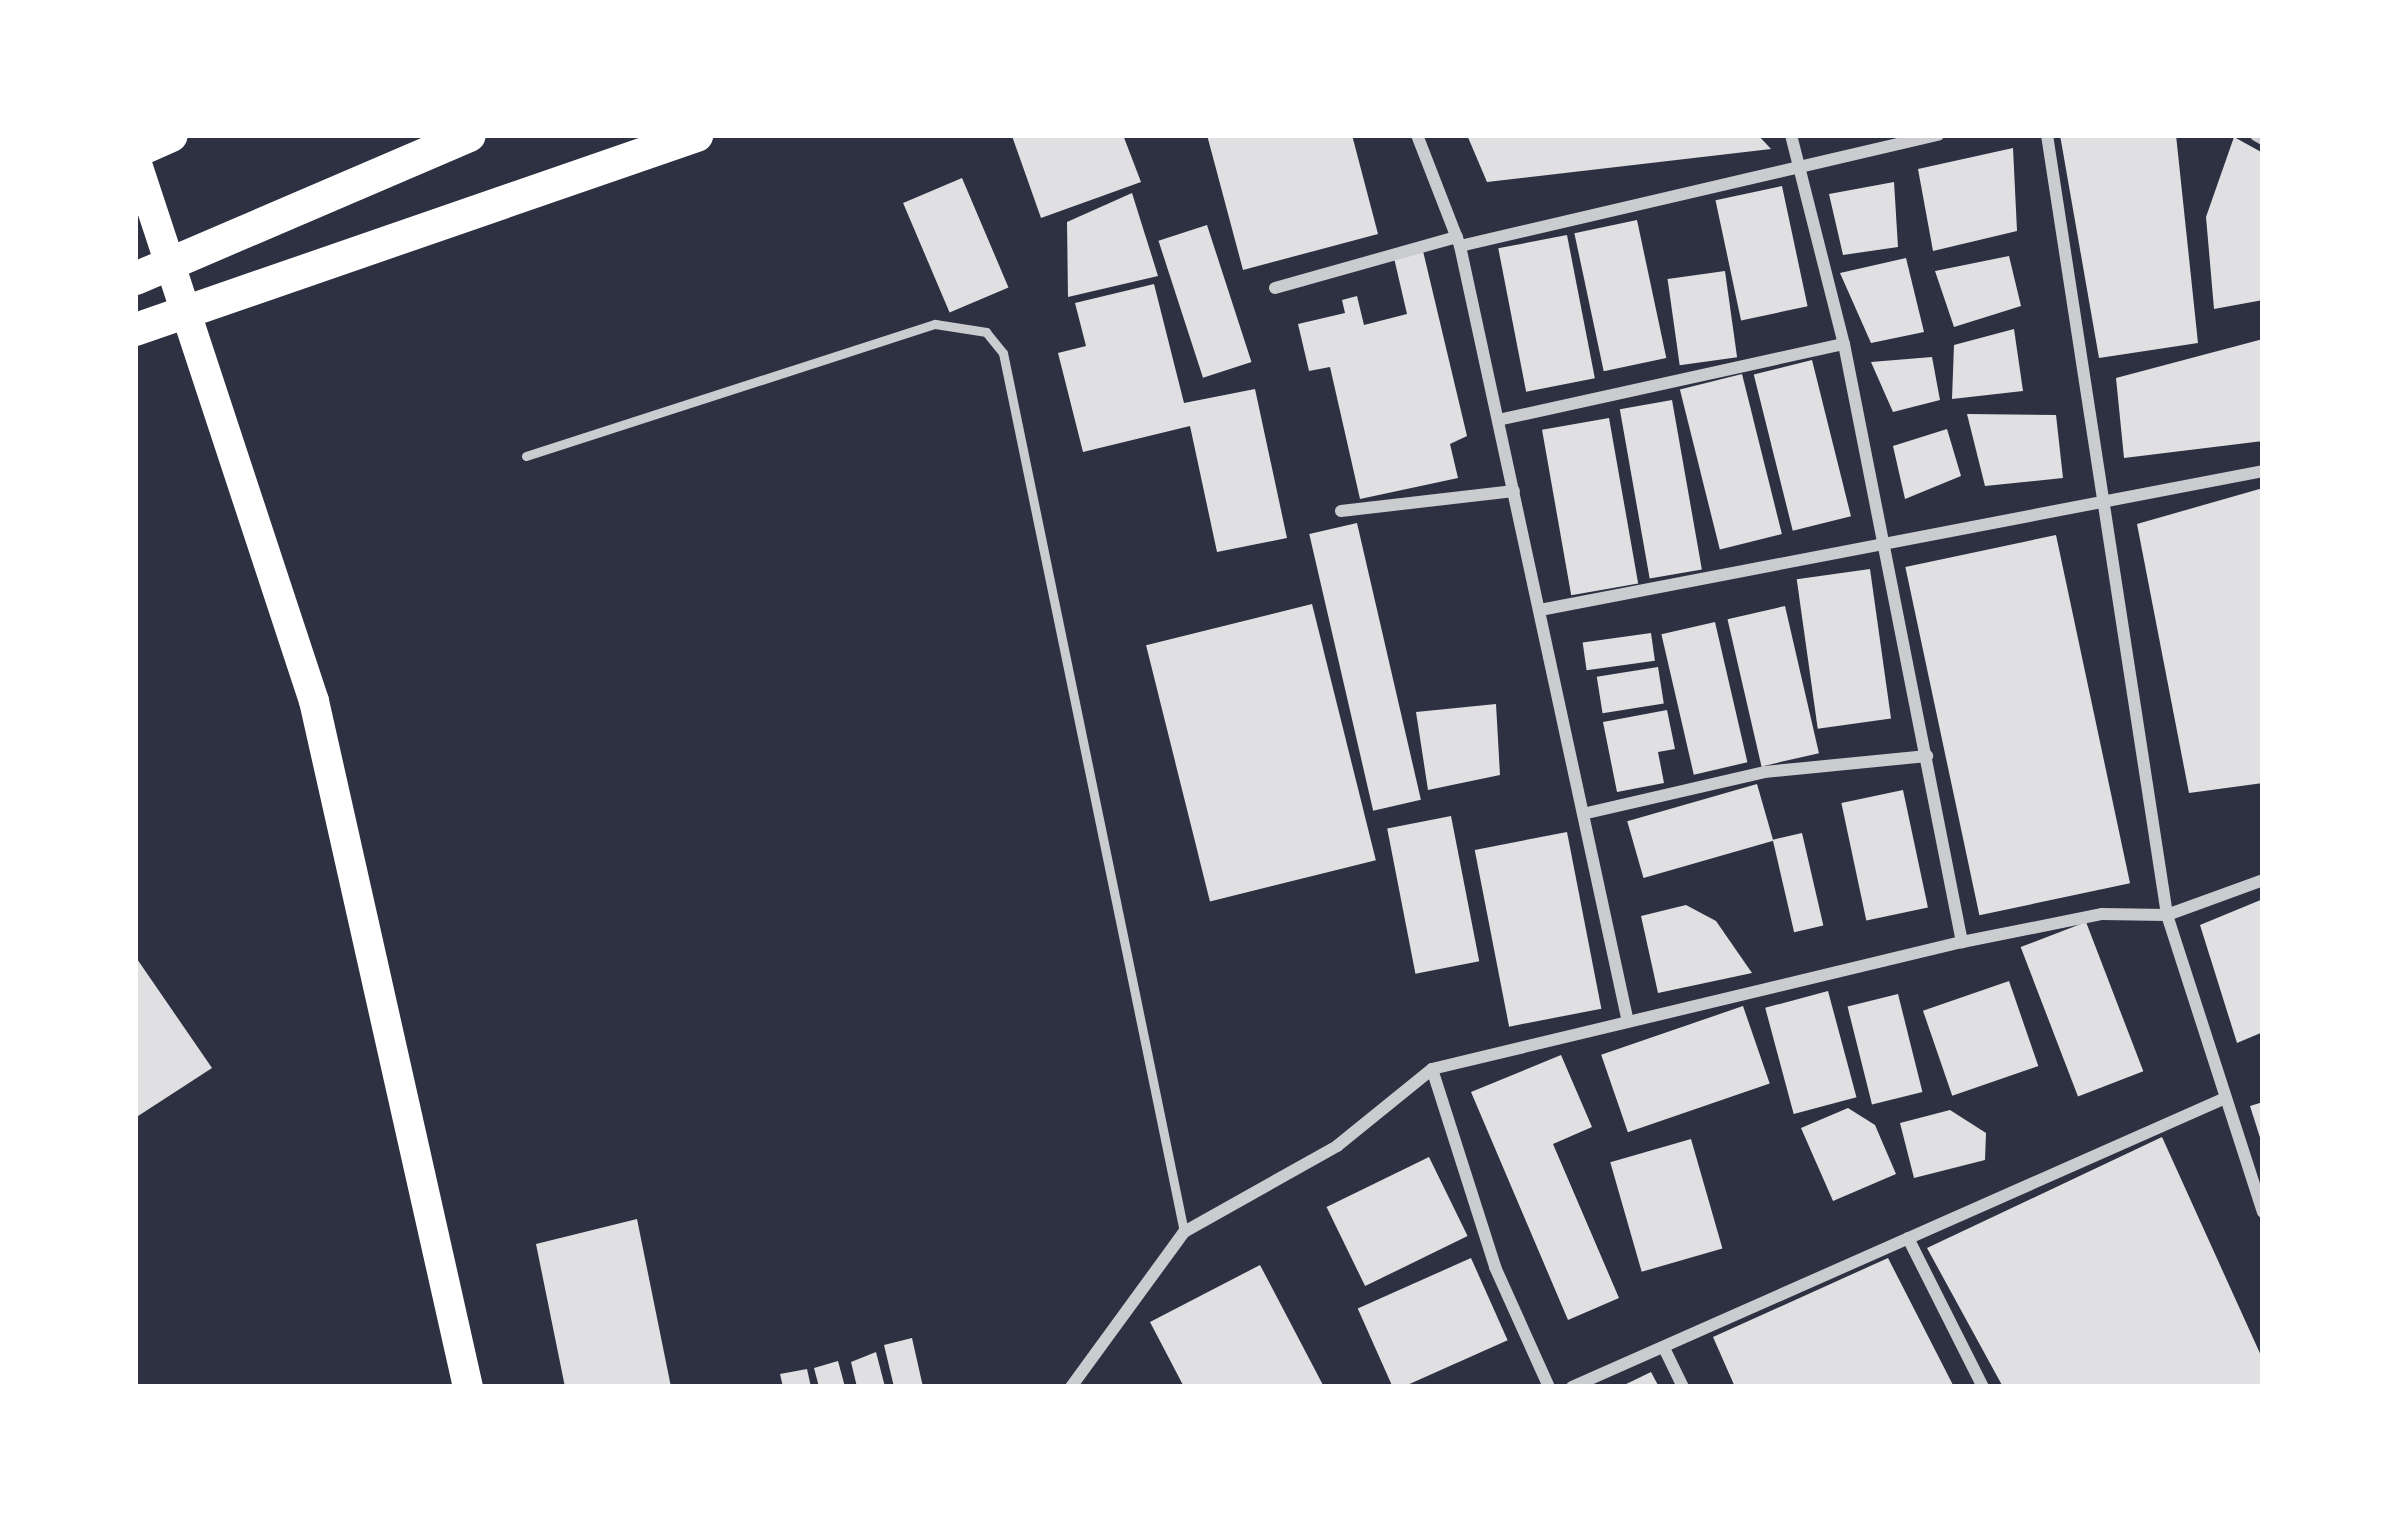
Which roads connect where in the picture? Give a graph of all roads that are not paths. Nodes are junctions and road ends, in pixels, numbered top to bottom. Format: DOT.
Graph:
graph roads {
  1 [pos="171,135"];
  2 [pos="469,135"];
  3 [pos="695,135"];
  4 [pos="1417,135"];
  5 [pos="1790,135"];
  6 [pos="1938,135"];
  7 [pos="2047,135"];
  8 [pos="135,155"];
  9 [pos="1806,171"];
  10 [pos="1458,242"];
  11 [pos="135,278"];
  12 [pos="1275,288"];
  13 [pos="135,329"];
  14 [pos="1844,344"];
  15 [pos="1498,419"];
  16 [pos="526,456"];
  17 [pos="2263,471"];
  18 [pos="1514,491"];
  19 [pos="2106,506"];
  20 [pos="1341,511"];
  21 [pos="1885,551"];
  22 [pos="1540,610"];
  23 [pos="1927,756"];
  24 [pos="1587,812"];
  25 [pos="2263,880"];
  26 [pos="2167,915"];
  27 [pos="1962,942"];
  28 [pos="1627,1018"];
  29 [pos="1432,1069"];
  30 [pos="2223,1100"];
  31 [pos="2263,1212"];
  32 [pos="1184,1232"];
  33 [pos="1908,1238"];
  34 [pos="1665,1350"];
  35 [pos="468,1387"];
  36 [pos="1071,1387"];
  37 [pos="1549,1387"];
  38 [pos="1572,1387"];
  39 [pos="1683,1387"];
  40 [pos="1983,1387"];
  1 -- 8 [label="highway"];
  2 -- 11 [label="highway"];
  3 -- 13 [label="highway"];
  4 -- 10 [label="street"];
  5 -- 9 [label="street"];
  6 -- 9 [label="street"];
  7 -- 19 [label="street"];
  8 -- 35 [label="main road"];
  9 -- 10 [label="street"];
  9 -- 14 [label="street"];
  10 -- 12 [label="street"];
  10 -- 15 [label="street"];
  14 -- 15 [label="street"];
  14 -- 21 [label="street"];
  15 -- 18 [label="street"];
  16 -- 32 [label="lane"];
  17 -- 19 [label="street"];
  18 -- 20 [label="street"];
  18 -- 22 [label="street"];
  19 -- 21 [label="street"];
  19 -- 26 [label="street"];
  21 -- 22 [label="street"];
  21 -- 23 [label="street"];
  22 -- 24 [label="street"];
  23 -- 24 [label="street"];
  23 -- 27 [label="street"];
  24 -- 28 [label="street"];
  25 -- 26 [label="street"];
  26 -- 27 [label="street"];
  26 -- 30 [label="street"];
  27 -- 28 [label="street"];
  28 -- 29 [label="street"];
  29 -- 32 [label="street"];
  29 -- 37 [label="street"];
  30 -- 31 [label="street"];
  30 -- 33 [label="street"];
  32 -- 36 [label="street"];
  33 -- 34 [label="street"];
  33 -- 40 [label="street"];
  34 -- 38 [label="street"];
  34 -- 39 [label="street"];
}
